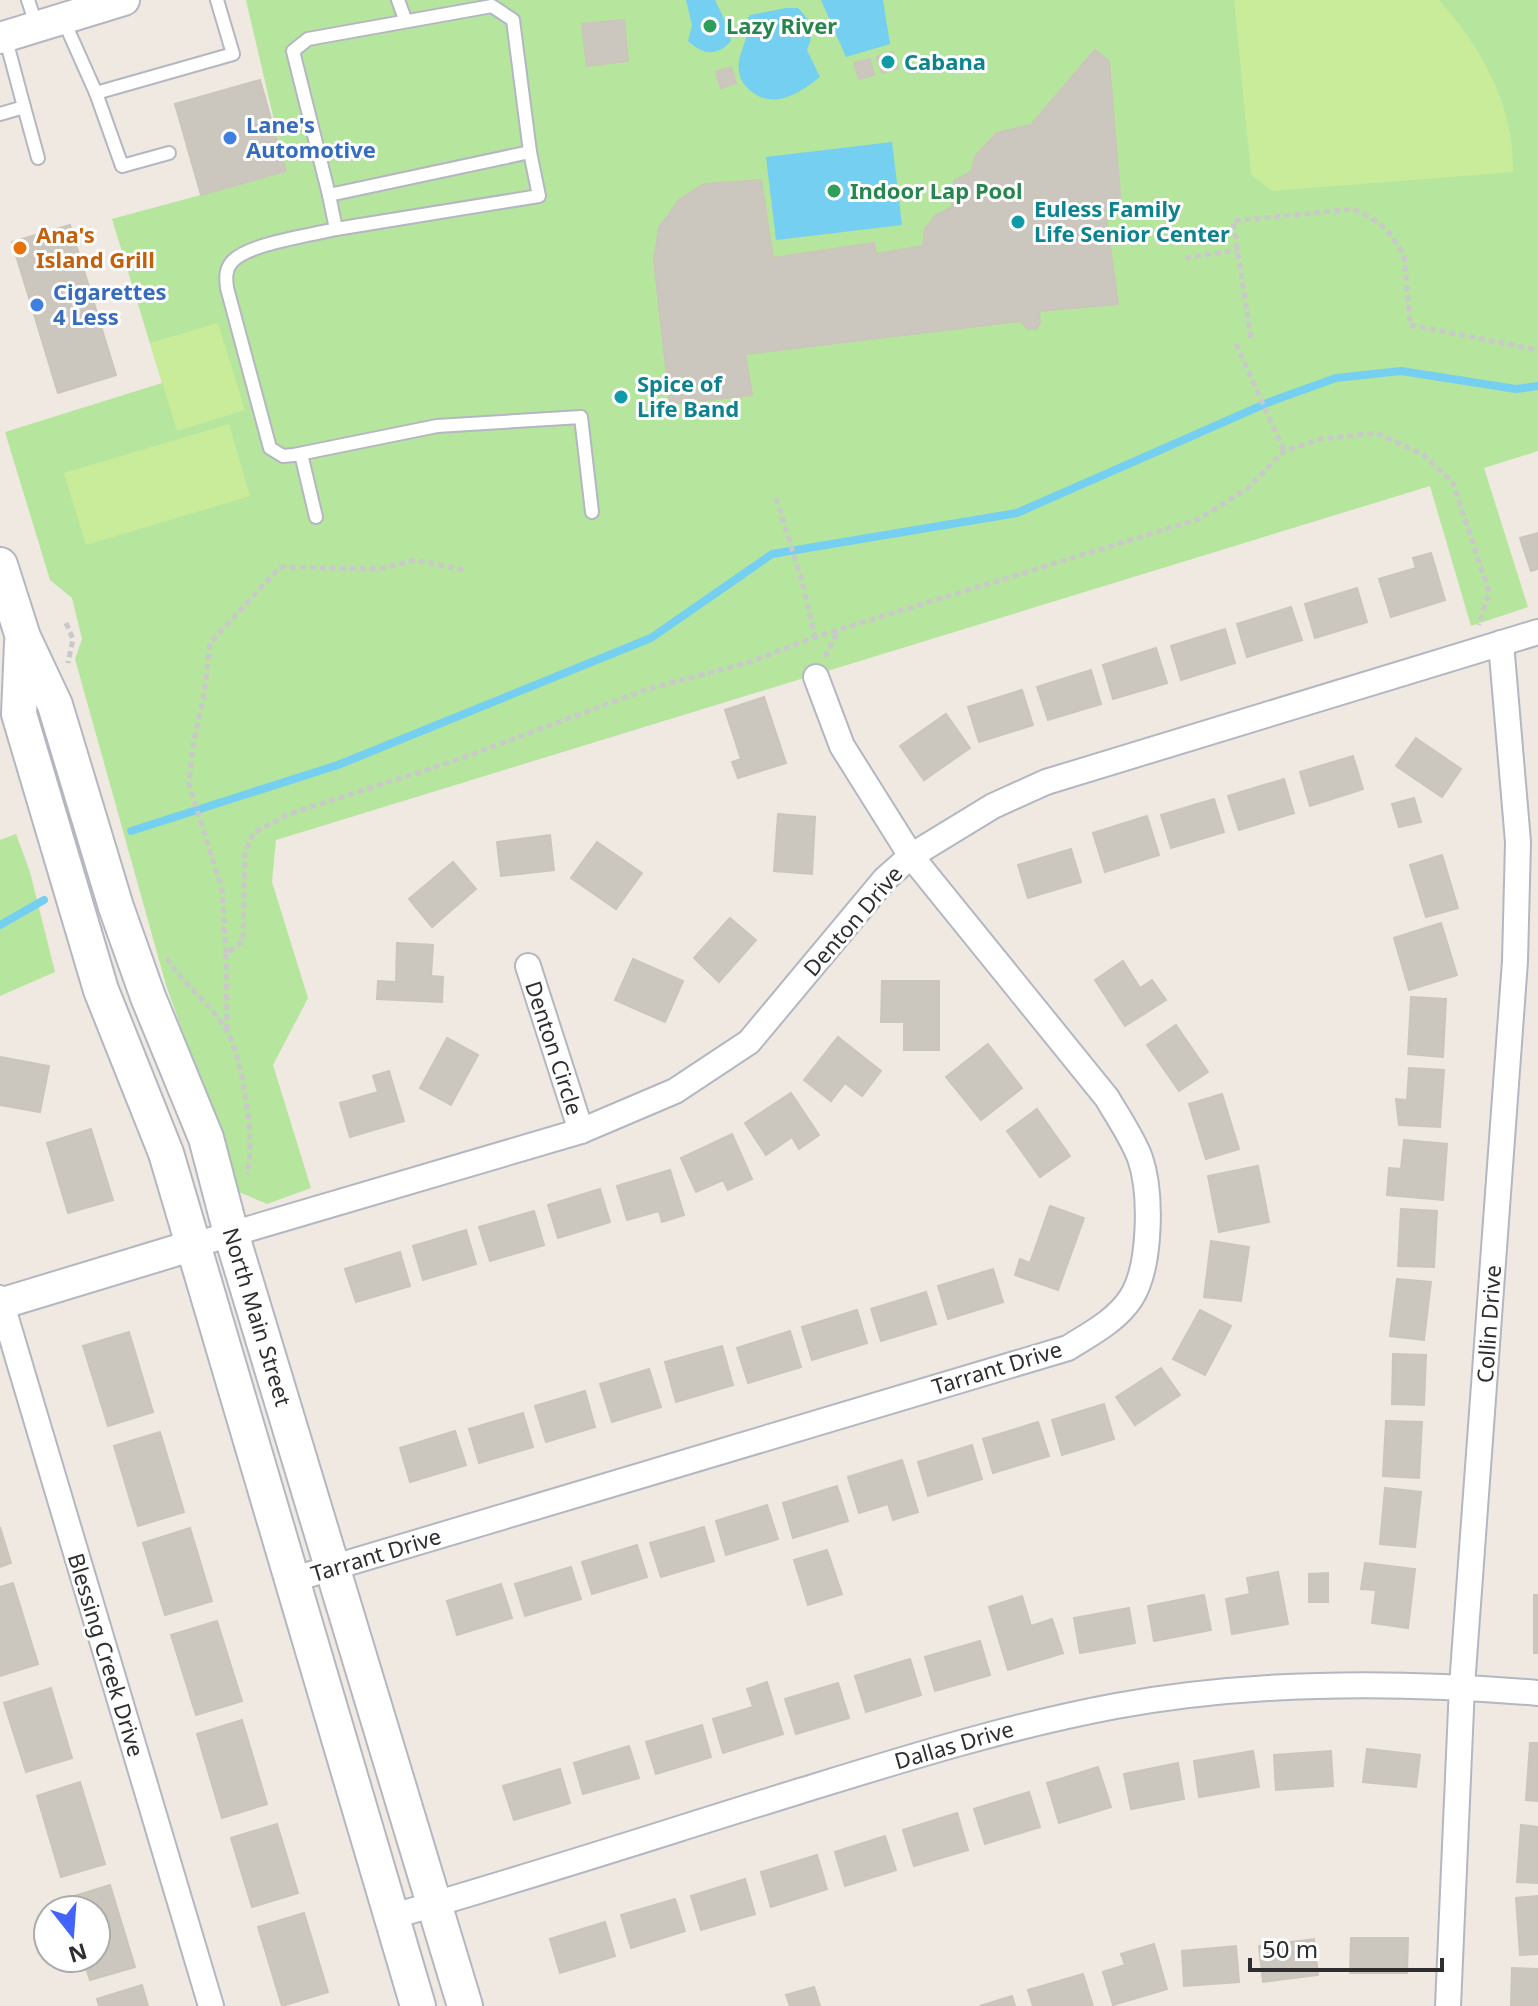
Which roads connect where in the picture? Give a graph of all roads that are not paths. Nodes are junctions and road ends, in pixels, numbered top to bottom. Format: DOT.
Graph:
graph roads {
  1 [pos="124,0"];
  2 [pos="217,0"];
  3 [pos="398,0"];
  4 [pos="43,15"];
  5 [pos="405,19"];
  6 [pos="3,37"];
  7 [pos="96,93"];
  8 [pos="24,107"];
  9 [pos="0,114"];
  10 [pos="530,152"];
  11 [pos="169,153"];
  12 [pos="38,158"];
  13 [pos="329,195"];
  14 [pos="336,229"];
  15 [pos="301,454"];
  16 [pos="592,512"];
  17 [pos="316,517"];
  18 [pos="0,565"];
  19 [pos="1538,632"];
  20 [pos="23,637"];
  21 [pos="1490,647"];
  22 [pos="816,677"];
  23 [pos="911,856"];
  24 [pos="528,966"];
  25 [pos="581,1131"];
  26 [pos="231,1233"];
  27 [pos="194,1245"];
  28 [pos="1,1302"];
  29 [pos="333,1568"];
  30 [pos="291,1580"];
  31 [pos="1462,1686"];
  32 [pos="1538,1693"];
  33 [pos="436,1904"];
  34 [pos="390,1917"];
  35 [pos="211,2006"];
  36 [pos="418,2006"];
  37 [pos="465,2006"];
  38 [pos="1448,2006"];
  1 -- 4 [label="street"];
  2 -- 7 [label="lane"];
  3 -- 5 [label="lane"];
  4 -- 6 [label="street"];
  4 -- 7 [label="lane"];
  5 -- 10 [label="lane"];
  5 -- 13 [label="lane"];
  6 -- 8 [label="lane"];
  7 -- 11 [label="lane"];
  8 -- 9 [label="lane"];
  8 -- 12 [label="lane"];
  10 -- 13 [label="lane"];
  10 -- 14 [label="lane"];
  13 -- 14 [label="lane"];
  14 -- 15 [label="lane"];
  15 -- 16 [label="lane"];
  15 -- 17 [label="lane"];
  18 -- 20 [label="main road, North Main Street"];
  19 -- 21 [label="street, Denton Drive"];
  20 -- 26 [label="main road, North Main Street"];
  20 -- 27 [label="main road, North Main Street"];
  21 -- 23 [label="street, Denton Drive"];
  21 -- 31 [label="street, Collin Drive"];
  22 -- 23 [label="street, Tarrant Drive"];
  23 -- 25 [label="street, Denton Drive"];
  23 -- 29 [label="street, Tarrant Drive"];
  24 -- 25 [label="street, Denton Circle"];
  25 -- 26 [label="street, Denton Drive"];
  26 -- 27 [label="street, Denton Drive"];
  26 -- 29 [label="main road, North Main Street"];
  27 -- 28 [label="street"];
  27 -- 30 [label="main road, North Main Street"];
  28 -- 35 [label="street, Blessing Creek Drive"];
  29 -- 30 [label="street, Tarrant Drive"];
  29 -- 33 [label="main road, North Main Street"];
  30 -- 34 [label="main road, North Main Street"];
  31 -- 32 [label="street, Dallas Drive"];
  31 -- 33 [label="street, Dallas Drive"];
  31 -- 38 [label="street, Collin Drive"];
  33 -- 34 [label="street, Dallas Drive"];
  33 -- 37 [label="main road, North Main Street"];
  34 -- 36 [label="main road, North Main Street"];
}
